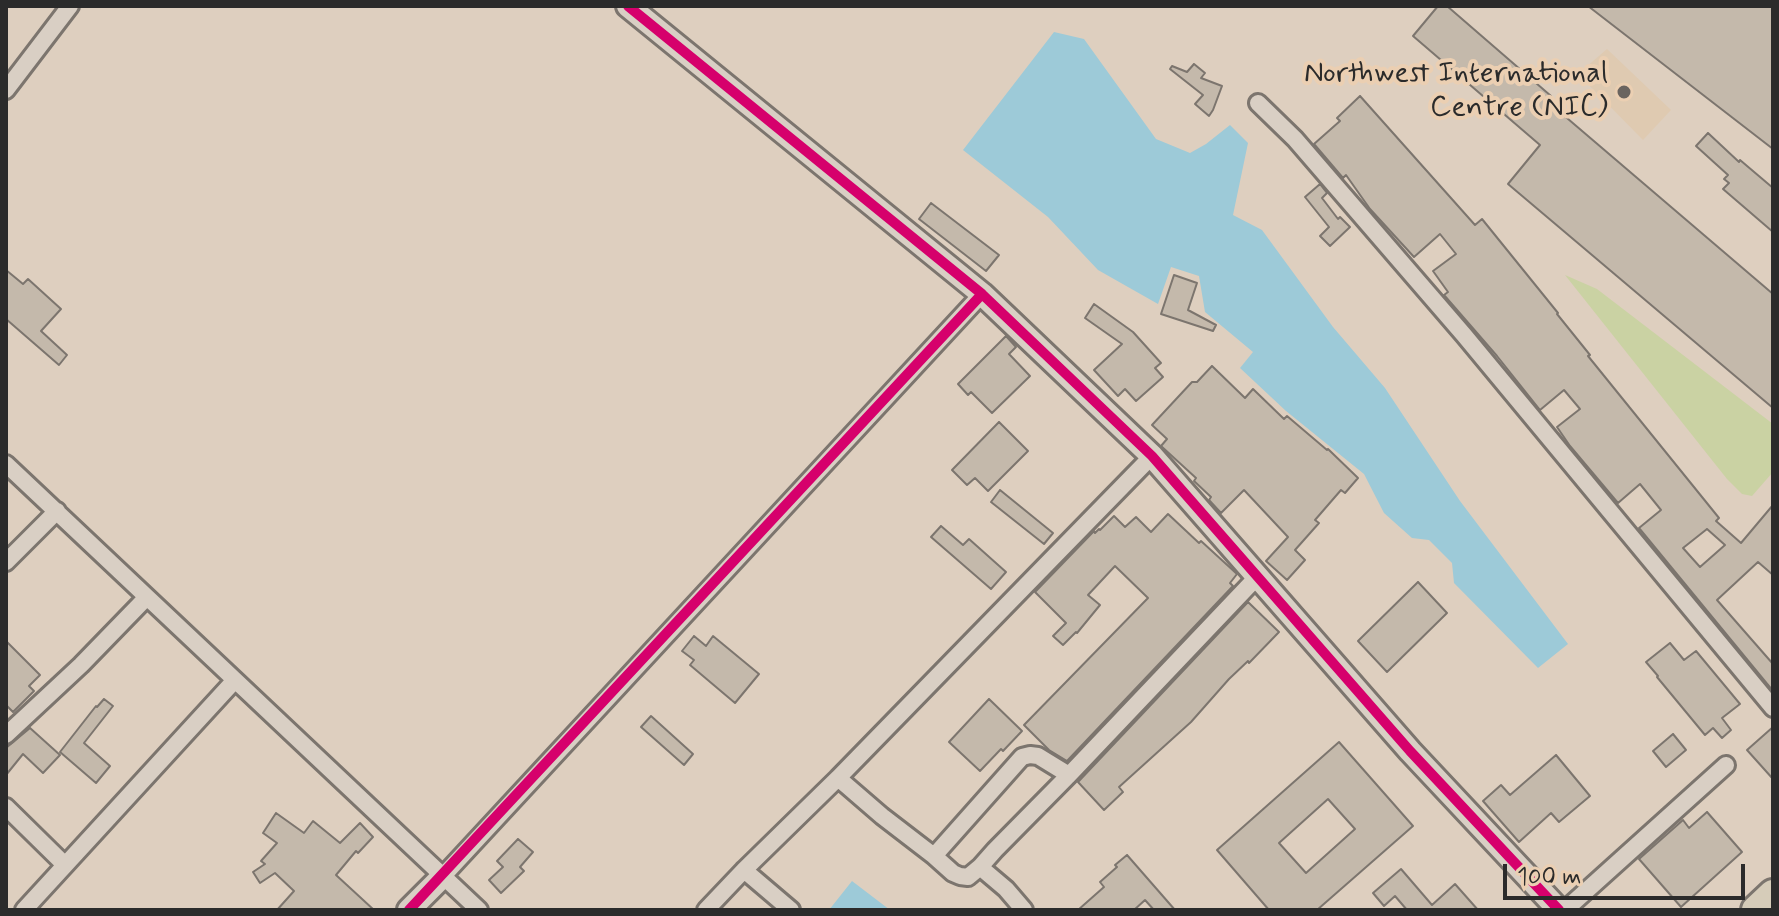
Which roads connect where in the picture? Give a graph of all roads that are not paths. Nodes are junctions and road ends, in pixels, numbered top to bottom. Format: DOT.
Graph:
graph roads {
  1 [pos="70,6"];
  2 [pos="628,6"];
  3 [pos="6,90"];
  4 [pos="1258,103"];
  5 [pos="982,294"];
  6 [pos="1152,456"];
  7 [pos="6,464"];
  8 [pos="57,511"];
  9 [pos="6,562"];
  10 [pos="1257,577"];
  11 [pos="147,597"];
  12 [pos="235,680"];
  13 [pos="1773,708"];
  14 [pos="6,735"];
  15 [pos="1726,765"];
  16 [pos="1069,775"];
  17 [pos="838,778"];
  18 [pos="6,807"];
  19 [pos="934,856"];
  20 [pos="64,864"];
  21 [pos="980,867"];
  22 [pos="744,870"];
  23 [pos="443,876"];
  24 [pos="1773,894"];
  25 [pos="24,910"];
  26 [pos="409,910"];
  27 [pos="479,910"];
  28 [pos="706,910"];
  29 [pos="791,910"];
  30 [pos="1024,910"];
  31 [pos="1562,910"];
  32 [pos="1756,910"];
  1 -- 3 [label="street"];
  2 -- 5 [label="street"];
  4 -- 13 [label="street"];
  5 -- 6 [label="street"];
  5 -- 23 [label="street"];
  6 -- 10 [label="street"];
  6 -- 17 [label="street"];
  7 -- 8 [label="street"];
  8 -- 9 [label="street"];
  8 -- 11 [label="street"];
  10 -- 16 [label="street"];
  10 -- 31 [label="street"];
  11 -- 12 [label="street"];
  11 -- 14 [label="street"];
  12 -- 20 [label="street"];
  12 -- 23 [label="street"];
  15 -- 31 [label="street"];
  16 -- 19 [label="street"];
  16 -- 21 [label="street"];
  17 -- 19 [label="street"];
  17 -- 22 [label="street"];
  18 -- 20 [label="street"];
  19 -- 21 [label="street"];
  20 -- 25 [label="street"];
  21 -- 30 [label="street"];
  22 -- 28 [label="street"];
  22 -- 29 [label="street"];
  23 -- 26 [label="street"];
  23 -- 27 [label="street"];
  24 -- 32 [label="highway"];
}
